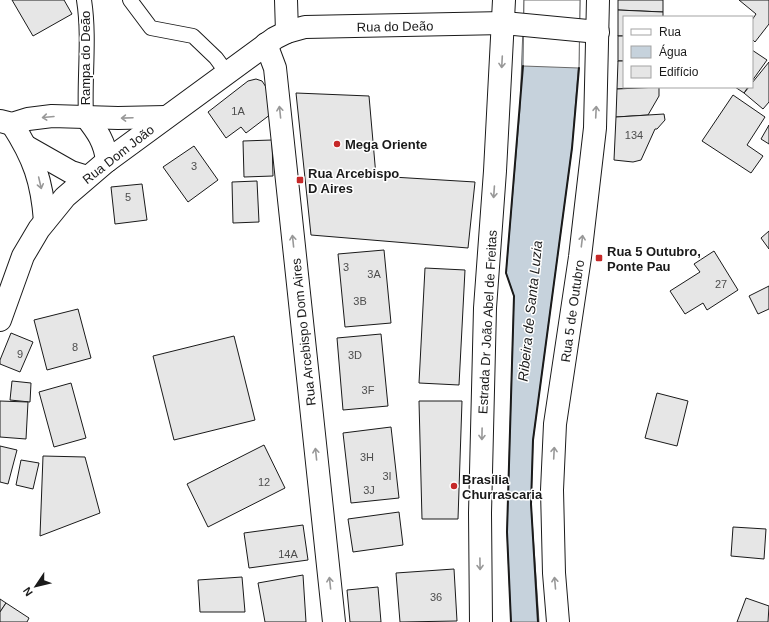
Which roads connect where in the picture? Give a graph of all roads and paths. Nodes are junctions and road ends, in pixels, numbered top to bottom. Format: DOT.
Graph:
graph roads {
  1 [pos="84,0"];
  2 [pos="130,0"];
  3 [pos="286,0"];
  4 [pos="504,0"];
  5 [pos="598,0"];
  6 [pos="504,23"];
  7 [pos="287,32"];
  8 [pos="598,32"];
  9 [pos="266,44"];
  10 [pos="227,73"];
  11 [pos="86,117"];
  12 [pos="166,117"];
  13 [pos="6,122"];
  14 [pos="27,147"];
  15 [pos="107,161"];
  16 [pos="87,177"];
  17 [pos="45,221"];
  18 [pos="1,315"];
  19 [pos="334,622"];
  20 [pos="481,622"];
  21 [pos="558,622"];
  1 -- 11 [label="lane, Rampa do Deão"];
  2 -- 10 [label="lane"];
  3 -- 7 [label="street"];
  4 -- 6 [label="street, Estrada Dr João Abel de Freitas"];
  5 -- 8 [label="street, Rua 5 de Outubro"];
  6 -- 7 [label="street, Rua do Deão"];
  6 -- 8 [label="street, Rua do Deão"];
  6 -- 20 [label="street, Estrada Dr João Abel de Freitas, one-way"];
  7 -- 9 [label="street, Rua Dom João"];
  21 -- 8 [label="street, Rua 5 de Outubro, one-way"];
  9 -- 10 [label="street, Rua Dom João"];
  19 -- 9 [label="street, Rua Arcebispo Dom Aires, one-way"];
  10 -- 12 [label="street, Rua Dom João"];
  12 -- 11 [label="street, one-way"];
  11 -- 13 [label="street, one-way"];
  11 -- 15 [label="street"];
  12 -- 15 [label="street, Rua Dom João"];
  13 -- 14 [label="street"];
  14 -- 16 [label="street"];
  14 -- 17 [label="street, one-way"];
  15 -- 16 [label="street, Rua Dom João"];
  16 -- 17 [label="street, Rua Dom João"];
  17 -- 18 [label="street, Rua Dom João"];
}
